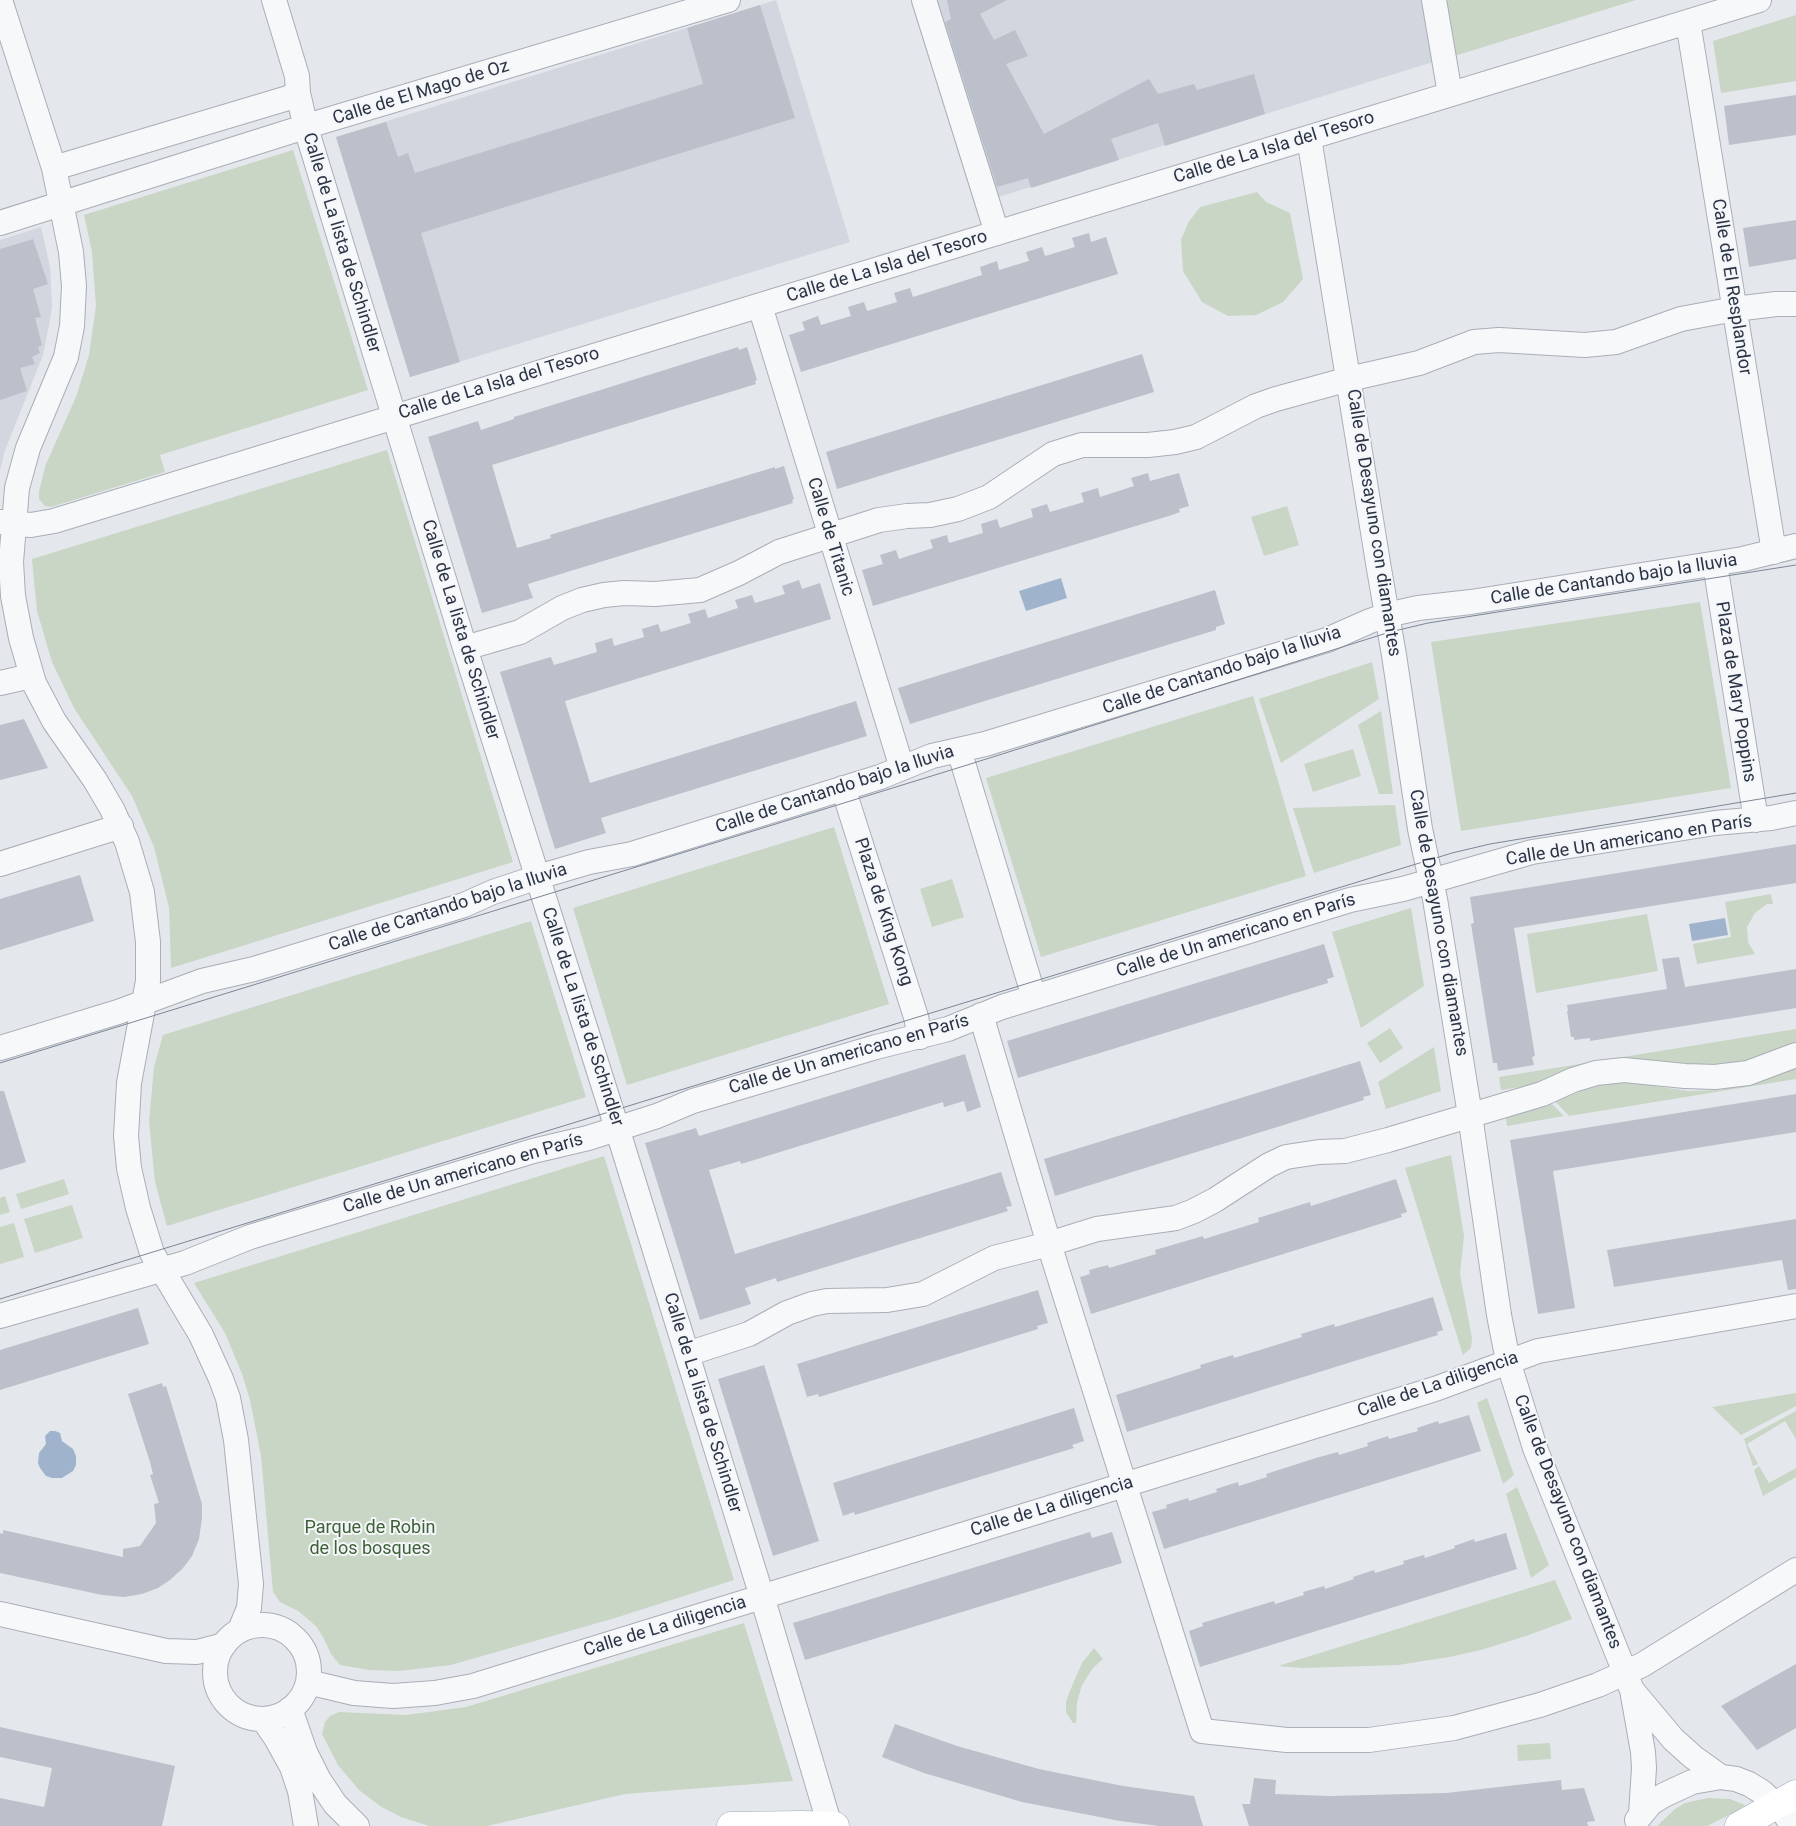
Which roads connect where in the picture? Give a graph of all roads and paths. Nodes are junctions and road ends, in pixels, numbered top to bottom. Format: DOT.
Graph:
graph roads {
  1 [pos="0,0"];
  2 [pos="274,0"];
  3 [pos="728,0"];
  4 [pos="924,0"];
  5 [pos="1434,0"];
  6 [pos="1759,0"];
  7 [pos="1688,22"];
  8 [pos="298,93"];
  9 [pos="1450,94"];
  10 [pos="306,128"];
  11 [pos="1309,138"];
  12 [pos="54,168"];
  13 [pos="62,205"];
  14 [pos="0,224"];
  15 [pos="997,233"];
  16 [pos="1796,304"];
  17 [pos="760,306"];
  18 [pos="1736,309"];
  19 [pos="1349,378"];
  20 [pos="394,416"];
  21 [pos="6,523"];
  22 [pos="830,537"];
  23 [pos="1785,549"];
  24 [pos="1715,564"];
  25 [pos="1388,615"];
  26 [pos="465,648"];
  27 [pos="31,676"];
  28 [pos="0,683"];
  29 [pos="959,750"];
  30 [pos="902,768"];
  31 [pos="843,788"];
  32 [pos="1796,814"];
  33 [pos="1756,820"];
  34 [pos="121,826"];
  35 [pos="0,864"];
  36 [pos="538,877"];
  37 [pos="1431,880"];
  38 [pos="1034,997"];
  39 [pos="146,1001"];
  40 [pos="981,1015"];
  41 [pos="920,1037"];
  42 [pos="0,1048"];
  43 [pos="1796,1055"];
  44 [pos="1470,1115"];
  45 [pos="617,1128"];
  46 [pos="1049,1244"];
  47 [pos="161,1270"];
  48 [pos="1796,1306"];
  49 [pos="0,1316"];
  50 [pos="687,1354"];
  51 [pos="1508,1361"];
  52 [pos="1123,1485"];
  53 [pos="1796,1570"];
  54 [pos="762,1597"];
  55 [pos="0,1614"];
  56 [pos="232,1637"];
  57 [pos="308,1682"];
  58 [pos="1629,1682"];
  59 [pos="290,1709"];
  60 [pos="262,1719"];
  61 [pos="1721,1777"];
  62 [pos="1789,1808"];
  63 [pos="1638,1820"];
  64 [pos="306,1826"];
  65 [pos="358,1826"];
  66 [pos="731,1826"];
  67 [pos="830,1826"];
  68 [pos="835,1826"];
  69 [pos="1739,1826"];
  1 -- 12 [label="street"];
  2 -- 8 [label="street, Calle de La lista de Schindler"];
  3 -- 10 [label="street, Calle de El Mago de Oz"];
  4 -- 15 [label="street"];
  5 -- 9 [label="street"];
  6 -- 7 [label="street, Calle de La Isla del Tesoro"];
  7 -- 9 [label="street, Calle de La Isla del Tesoro"];
  7 -- 18 [label="street, Calle de El Resplandor"];
  8 -- 10 [label="street, Calle de La lista de Schindler"];
  8 -- 12 [label="street"];
  9 -- 11 [label="street, Calle de La Isla del Tesoro"];
  10 -- 13 [label="street, Calle de El Mago de Oz"];
  10 -- 20 [label="street, Calle de La lista de Schindler"];
  11 -- 15 [label="street, Calle de La Isla del Tesoro"];
  11 -- 19 [label="street, Calle de Desayuno con diamantes"];
  12 -- 13 [label="street"];
  13 -- 14 [label="street, Calle de El Mago de Oz"];
  13 -- 21 [label="street"];
  15 -- 17 [label="street, Calle de La Isla del Tesoro"];
  16 -- 18 [label="street"];
  17 -- 20 [label="street, Calle de La Isla del Tesoro"];
  17 -- 22 [label="street, Calle de Titanic"];
  18 -- 19 [label="street"];
  18 -- 23 [label="street, Calle de El Resplandor"];
  19 -- 22 [label="street"];
  19 -- 25 [label="street, Calle de Desayuno con diamantes"];
  20 -- 21 [label="street, Calle de La Isla del Tesoro"];
  20 -- 26 [label="street, Calle de La lista de Schindler"];
  21 -- 27 [label="street"];
  22 -- 26 [label="street"];
  22 -- 30 [label="street, Calle de Titanic"];
  23 -- 24 [label="street, Calle de Cantando bajo la lluvia"];
  24 -- 25 [label="street, Calle de Cantando bajo la lluvia"];
  24 -- 33 [label="street, Plaza de Mary Poppins"];
  25 -- 29 [label="street, Calle de Cantando bajo la lluvia"];
  25 -- 37 [label="street, Calle de Desayuno con diamantes"];
  26 -- 36 [label="street, Calle de La lista de Schindler"];
  27 -- 28 [label="street"];
  27 -- 34 [label="street"];
  29 -- 30 [label="street, Calle de Cantando bajo la lluvia"];
  29 -- 38 [label="street"];
  30 -- 31 [label="street, Calle de Cantando bajo la lluvia"];
  31 -- 36 [label="street, Calle de Cantando bajo la lluvia"];
  31 -- 41 [label="street, Plaza de King Kong"];
  32 -- 33 [label="street, Calle de Un americano en París"];
  33 -- 37 [label="street, Calle de Un americano en París"];
  34 -- 35 [label="street"];
  34 -- 39 [label="street"];
  36 -- 39 [label="street, Calle de Cantando bajo la lluvia"];
  36 -- 45 [label="street, Calle de La lista de Schindler"];
  37 -- 38 [label="street, Calle de Un americano en París"];
  37 -- 44 [label="street, Calle de Desayuno con diamantes"];
  38 -- 40 [label="street, Calle de Un americano en París"];
  39 -- 42 [label="street, Calle de Cantando bajo la lluvia"];
  39 -- 47 [label="street"];
  40 -- 41 [label="street, Calle de Un americano en París"];
  40 -- 46 [label="street"];
  41 -- 45 [label="street, Calle de Un americano en París"];
  43 -- 44 [label="street"];
  44 -- 46 [label="street"];
  44 -- 51 [label="street, Calle de Desayuno con diamantes"];
  45 -- 47 [label="street, Calle de Un americano en París"];
  45 -- 50 [label="street, Calle de La lista de Schindler"];
  46 -- 50 [label="street"];
  46 -- 52 [label="street"];
  47 -- 49 [label="street, Calle de Un americano en París"];
  47 -- 56 [label="street"];
  48 -- 51 [label="street, Calle de La diligencia"];
  50 -- 54 [label="street, Calle de La lista de Schindler"];
  51 -- 52 [label="street, Calle de La diligencia"];
  51 -- 58 [label="street, Calle de Desayuno con diamantes"];
  52 -- 54 [label="street, Calle de La diligencia"];
  52 -- 58 [label="street"];
  53 -- 58 [label="street"];
  54 -- 57 [label="street, Calle de La diligencia"];
  54 -- 67 [label="street, Calle de La lista de Schindler"];
  55 -- 56 [label="street"];
  56 -- 57 [label="street"];
  56 -- 60 [label="street"];
  57 -- 59 [label="street"];
  58 -- 61 [label="street, Calle de Desayuno con diamantes"];
  58 -- 63 [label="street, Calle de Desayuno con diamantes"];
  59 -- 60 [label="street"];
  59 -- 65 [label="street"];
  60 -- 64 [label="street"];
  61 -- 62 [label="street"];
  61 -- 63 [label="street"];
  62 -- 69 [label="main road"];
  66 -- 67 [label="main road"];
  67 -- 68 [label="main road"];
}
